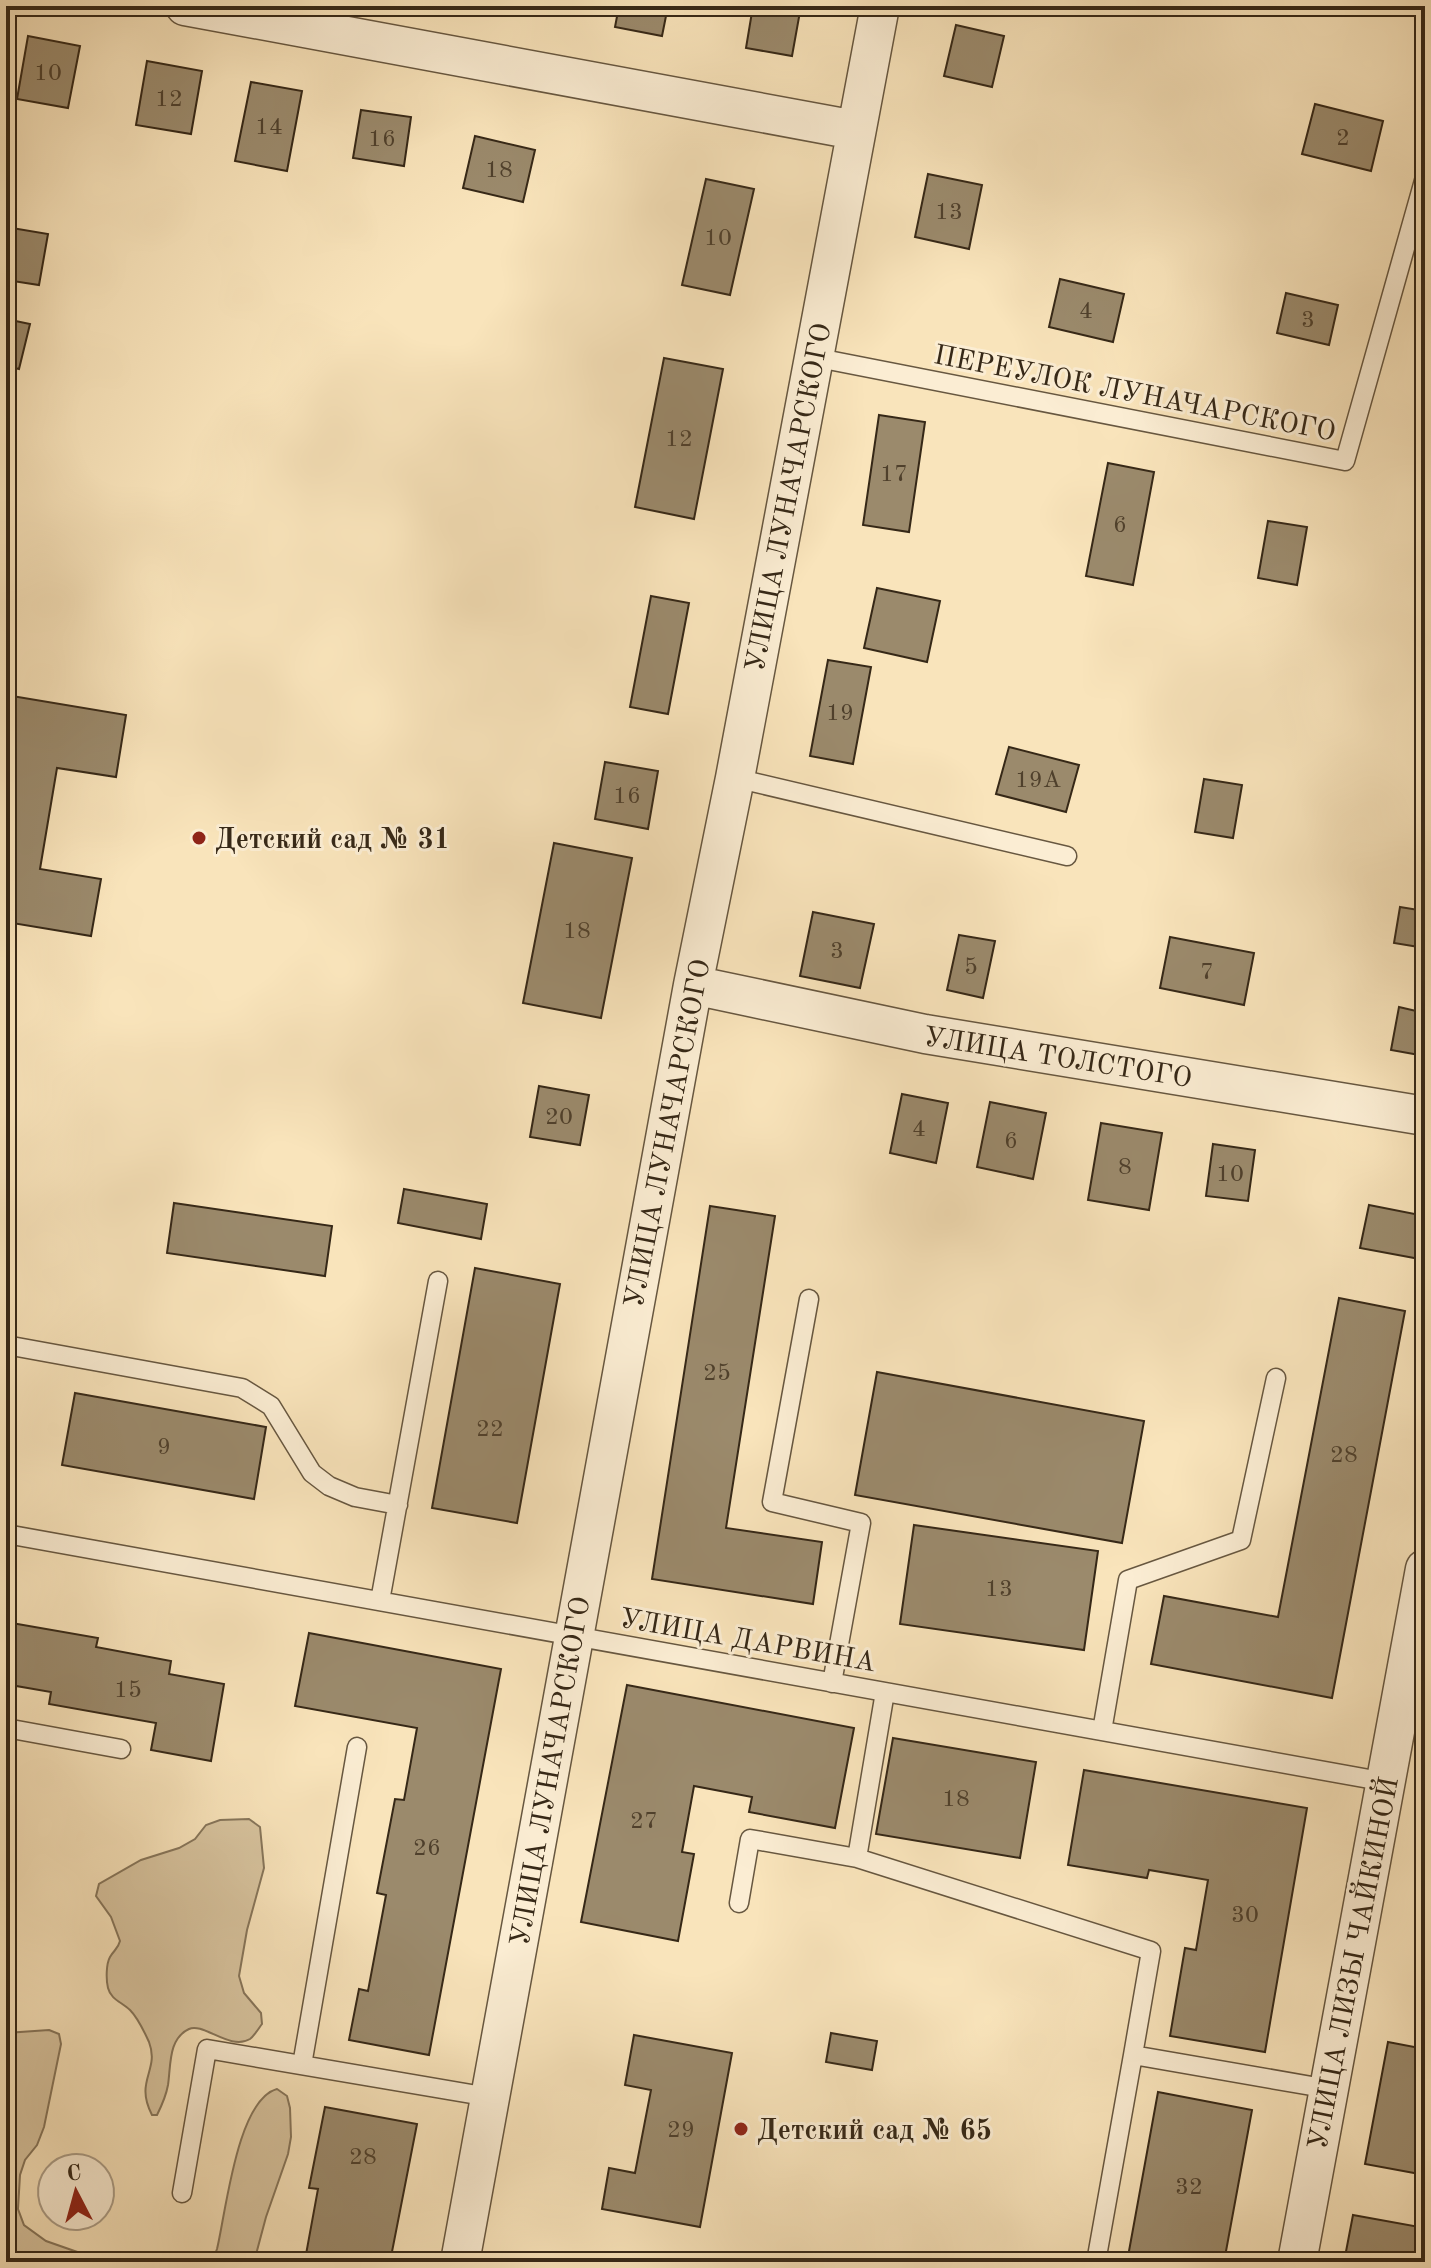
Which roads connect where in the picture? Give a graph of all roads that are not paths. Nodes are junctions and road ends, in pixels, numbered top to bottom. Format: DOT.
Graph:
graph roads {
  1 [pos="185,6"];
  2 [pos="880,6"];
  3 [pos="855,130"];
  4 [pos="1425,177"];
  5 [pos="813,357"];
  6 [pos="735,778"];
  7 [pos="1067,856"];
  8 [pos="693,985"];
  9 [pos="1425,1116"];
  10 [pos="438,1281"];
  11 [pos="809,1299"];
  12 [pos="6,1347"];
  13 [pos="1276,1378"];
  14 [pos="398,1505"];
  15 [pos="6,1534"];
  16 [pos="1425,1569"];
  17 [pos="380,1601"];
  18 [pos="573,1636"];
  19 [pos="832,1683"];
  20 [pos="885,1692"];
  21 [pos="6,1728"];
  22 [pos="1102,1731"];
  23 [pos="357,1747"];
  24 [pos="121,1749"];
  25 [pos="1386,1782"];
  26 [pos="857,1858"];
  27 [pos="739,1903"];
  28 [pos="1133,2055"];
  29 [pos="302,2065"];
  30 [pos="1329,2089"];
  31 [pos="489,2097"];
  32 [pos="182,2193"];
  33 [pos="460,2262"];
  34 [pos="1096,2262"];
  35 [pos="1297,2262"];
  1 -- 3 [label="street"];
  2 -- 3 [label="street, УЛИЦА ЛУНАЧАРСКОГО"];
  3 -- 5 [label="street, УЛИЦА ЛУНАЧАРСКОГО"];
  4 -- 5 [label="lane, ПЕРЕУЛОК ЛУНАЧАРСКОГО"];
  5 -- 6 [label="street, УЛИЦА ЛУНАЧАРСКОГО"];
  6 -- 7 [label="lane"];
  6 -- 8 [label="street, УЛИЦА ЛУНАЧАРСКОГО"];
  8 -- 9 [label="street, УЛИЦА ТОЛСТОГО"];
  8 -- 18 [label="street, УЛИЦА ЛУНАЧАРСКОГО"];
  10 -- 14 [label="lane"];
  11 -- 19 [label="lane"];
  12 -- 14 [label="lane"];
  13 -- 22 [label="lane"];
  14 -- 17 [label="lane"];
  15 -- 17 [label="lane, УЛИЦА ДАРВИНА"];
  16 -- 25 [label="street, УЛИЦА ЛИЗЫ ЧАЙКИНОЙ"];
  17 -- 18 [label="lane, УЛИЦА ДАРВИНА"];
  18 -- 19 [label="lane, УЛИЦА ДАРВИНА"];
  18 -- 31 [label="street, УЛИЦА ЛУНАЧАРСКОГО"];
  19 -- 20 [label="lane, УЛИЦА ДАРВИНА"];
  20 -- 22 [label="lane, УЛИЦА ДАРВИНА"];
  20 -- 26 [label="lane"];
  21 -- 24 [label="lane"];
  22 -- 25 [label="lane, УЛИЦА ДАРВИНА"];
  23 -- 29 [label="lane"];
  25 -- 30 [label="street, УЛИЦА ЛИЗЫ ЧАЙКИНОЙ"];
  26 -- 27 [label="lane"];
  26 -- 28 [label="lane"];
  28 -- 30 [label="lane"];
  28 -- 34 [label="lane"];
  29 -- 31 [label="lane"];
  29 -- 32 [label="lane"];
  30 -- 35 [label="street, УЛИЦА ЛИЗЫ ЧАЙКИНОЙ"];
  31 -- 33 [label="street, УЛИЦА ЛУНАЧАРСКОГО"];
}
